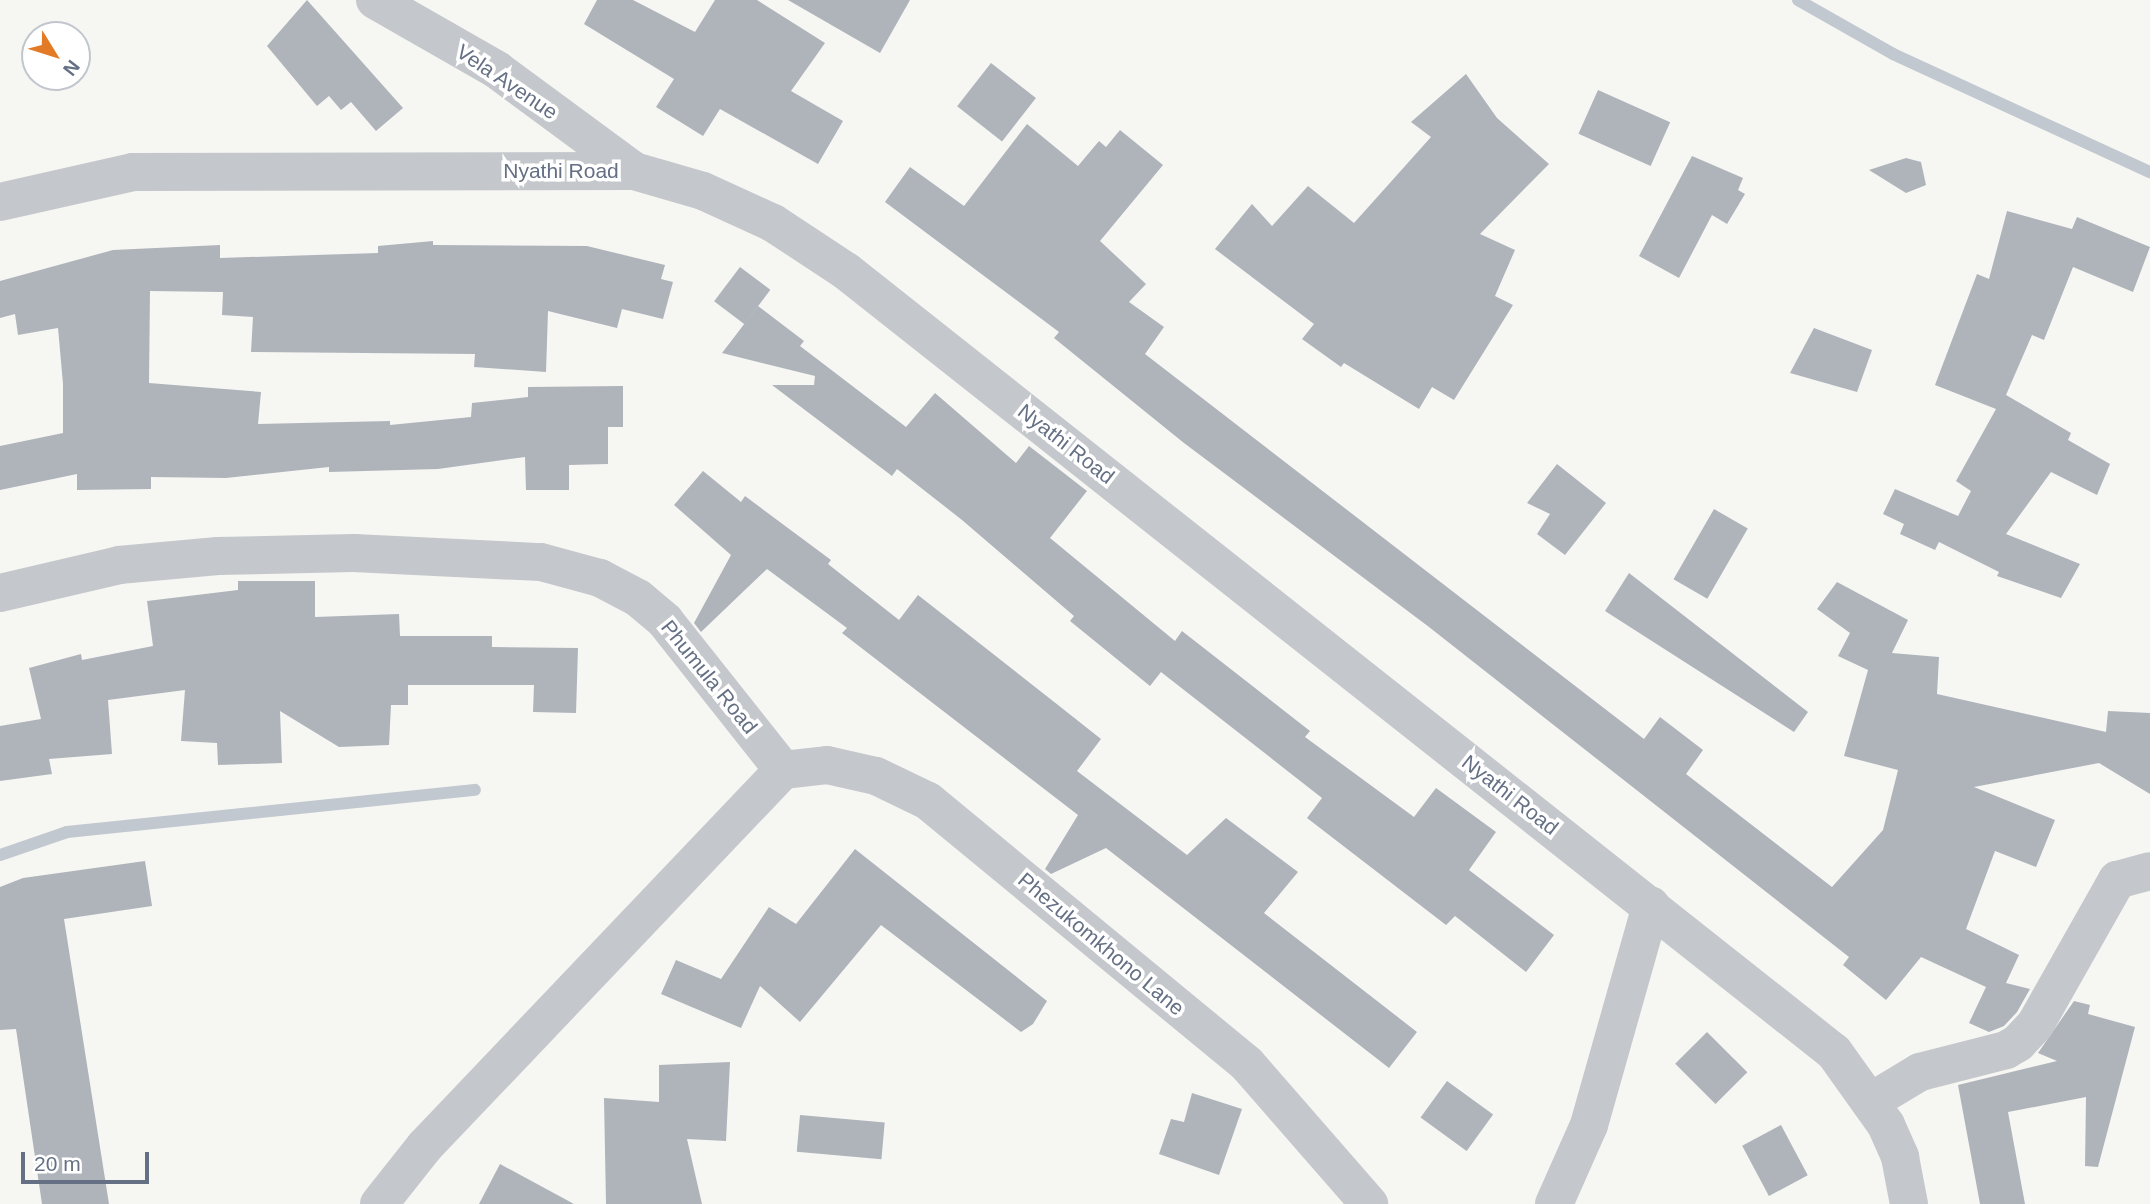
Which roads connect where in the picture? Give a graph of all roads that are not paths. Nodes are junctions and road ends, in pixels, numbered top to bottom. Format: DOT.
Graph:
graph roads {
  1 [pos="375,0"];
  2 [pos="634,171"];
  3 [pos="0,202"];
  4 [pos="0,593"];
  5 [pos="783,770"];
  6 [pos="2150,872"];
  7 [pos="1651,906"];
  8 [pos="1870,1102"];
  9 [pos="379,1204"];
  10 [pos="1369,1204"];
  11 [pos="1554,1204"];
  12 [pos="1909,1204"];
  1 -- 2 [label="street, Vela Avenue"];
  2 -- 3 [label="street, Nyathi Road"];
  2 -- 7 [label="street, Nyathi Road"];
  4 -- 5 [label="street, Phumula Road"];
  5 -- 9 [label="street"];
  5 -- 10 [label="street, Phezukomkhono Lane"];
  6 -- 8 [label="street"];
  7 -- 8 [label="street, Nyathi Road"];
  7 -- 11 [label="street"];
  8 -- 12 [label="street, Nyathi Road"];
}
